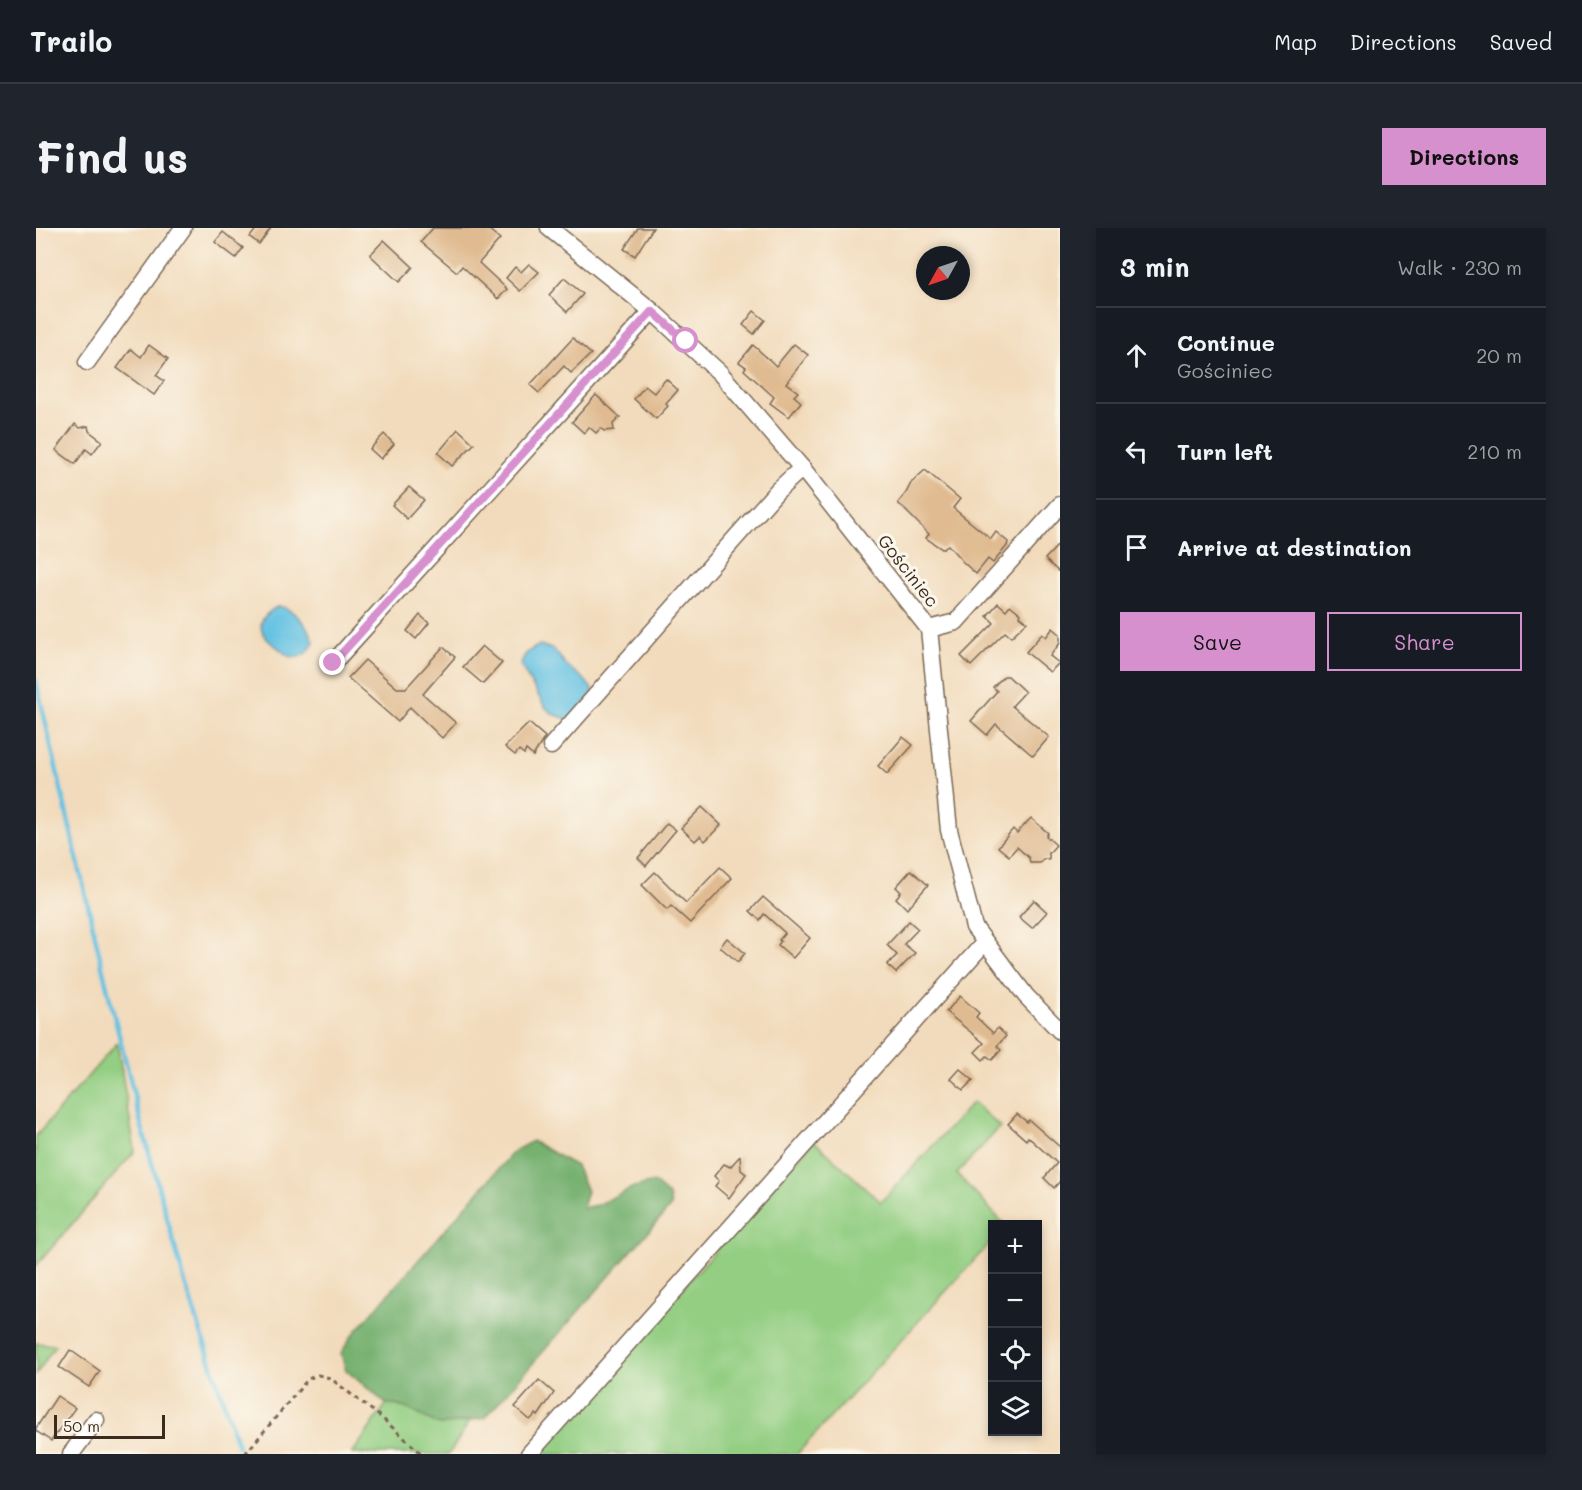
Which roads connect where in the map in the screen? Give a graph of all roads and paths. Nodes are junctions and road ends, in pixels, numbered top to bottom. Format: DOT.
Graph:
graph roads {
  1 [pos="183,228"];
  2 [pos="549,228"];
  3 [pos="652,311"];
  4 [pos="87,362"];
  5 [pos="802,468"];
  6 [pos="1060,505"];
  7 [pos="929,628"];
  8 [pos="333,663"];
  9 [pos="551,746"];
  10 [pos="985,942"];
  11 [pos="1060,1031"];
  12 [pos="96,1420"];
  13 [pos="71,1454"];
  14 [pos="245,1454"];
  15 [pos="422,1454"];
  16 [pos="529,1454"];
  1 -- 4 [label="street"];
  2 -- 3 [label="street, Gościniec"];
  3 -- 5 [label="street, Gościniec"];
  3 -- 8 [label="street"];
  5 -- 7 [label="street, Gościniec"];
  5 -- 9 [label="street"];
  6 -- 7 [label="street"];
  7 -- 10 [label="street, Gościniec"];
  10 -- 11 [label="street, Gościniec"];
  10 -- 16 [label="street"];
  12 -- 13 [label="street"];
  14 -- 15 [label="path"];
}
